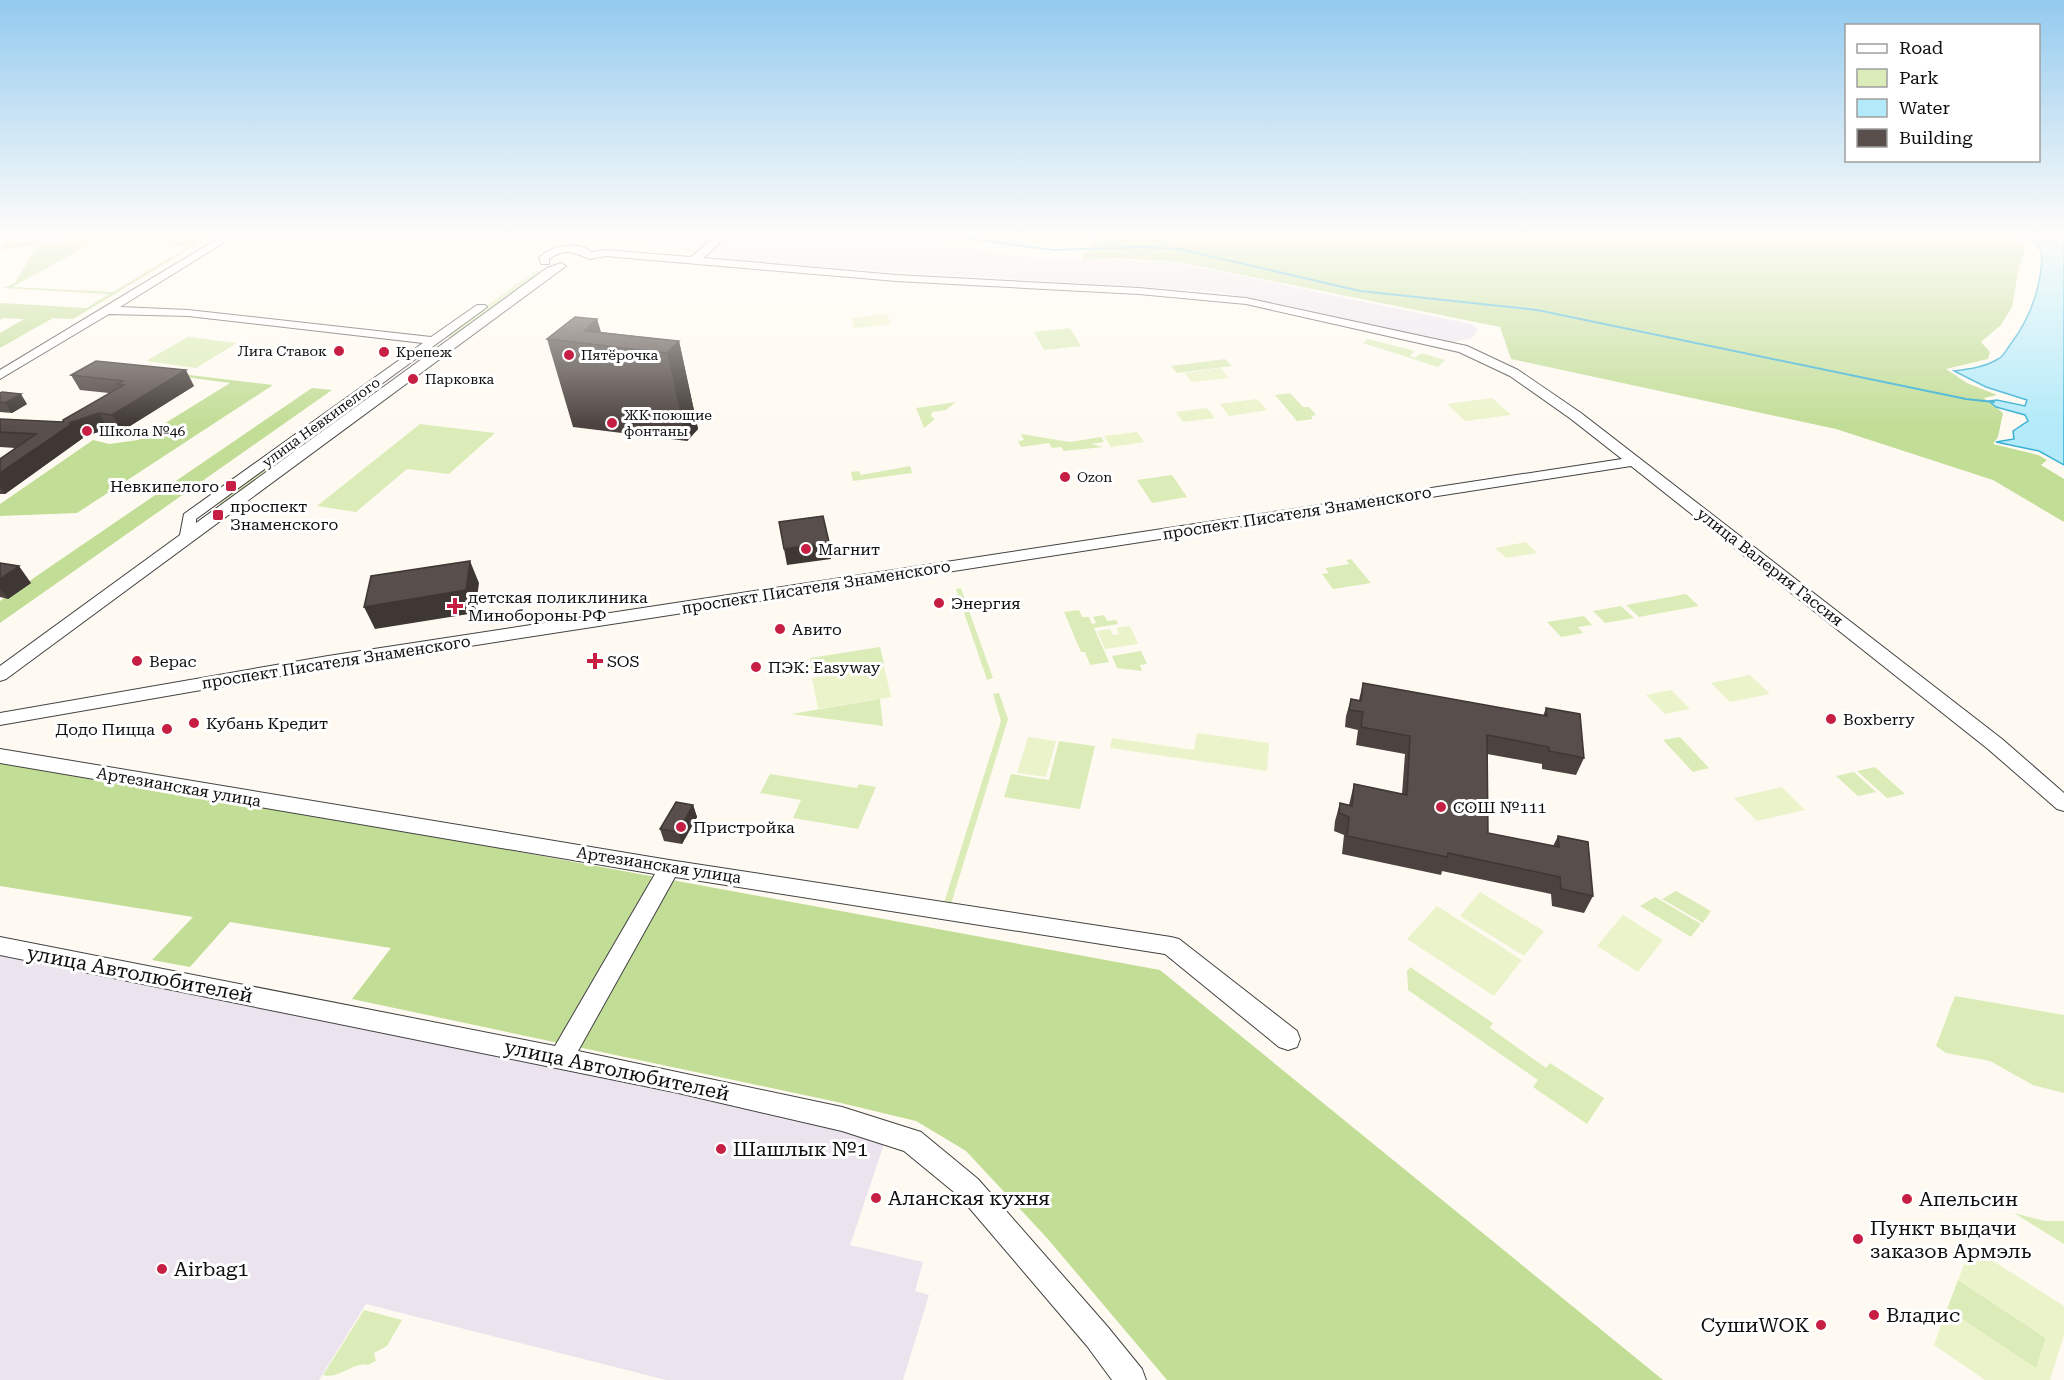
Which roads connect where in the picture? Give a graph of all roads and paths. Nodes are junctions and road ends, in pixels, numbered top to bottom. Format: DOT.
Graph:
graph roads {
  1 [pos="128,297"];
  2 [pos="499,297"];
  3 [pos="509,297"];
  4 [pos="1214,297"];
  5 [pos="107,310"];
  6 [pos="442,341"];
  7 [pos="0,375"];
  8 [pos="1634,461"];
  9 [pos="212,500"];
  10 [pos="234,504"];
  11 [pos="188,537"];
  12 [pos="0,675"];
  13 [pos="0,719"];
  14 [pos="0,756"];
  15 [pos="2064,804"];
  16 [pos="669,868"];
  17 [pos="0,946"];
  18 [pos="1288,1039"];
  19 [pos="561,1058"];
  20 [pos="1131,1380"];
  1 -- 5 [label="street"];
  2 -- 6 [label="street, улица Невкипелого"];
  3 -- 6 [label="street, улица Невкипелого"];
  4 -- 8 [label="street, улица Валерия Гассия"];
  5 -- 6 [label="street"];
  5 -- 7 [label="street"];
  6 -- 9 [label="street, улица Невкипелого"];
  6 -- 10 [label="street, улица Невкипелого"];
  8 -- 13 [label="street, проспект Писателя Знаменского"];
  8 -- 15 [label="street, улица Валерия Гассия"];
  9 -- 10 [label="street"];
  9 -- 11 [label="street, улица Невкипелого"];
  10 -- 11 [label="street, улица Невкипелого"];
  11 -- 12 [label="street, улица Невкипелого"];
  14 -- 16 [label="street, Артезианская улица"];
  16 -- 18 [label="street, Артезианская улица"];
  16 -- 19 [label="street"];
  17 -- 19 [label="street, улица Автолюбителей"];
  19 -- 20 [label="street, улица Автолюбителей"];
}
